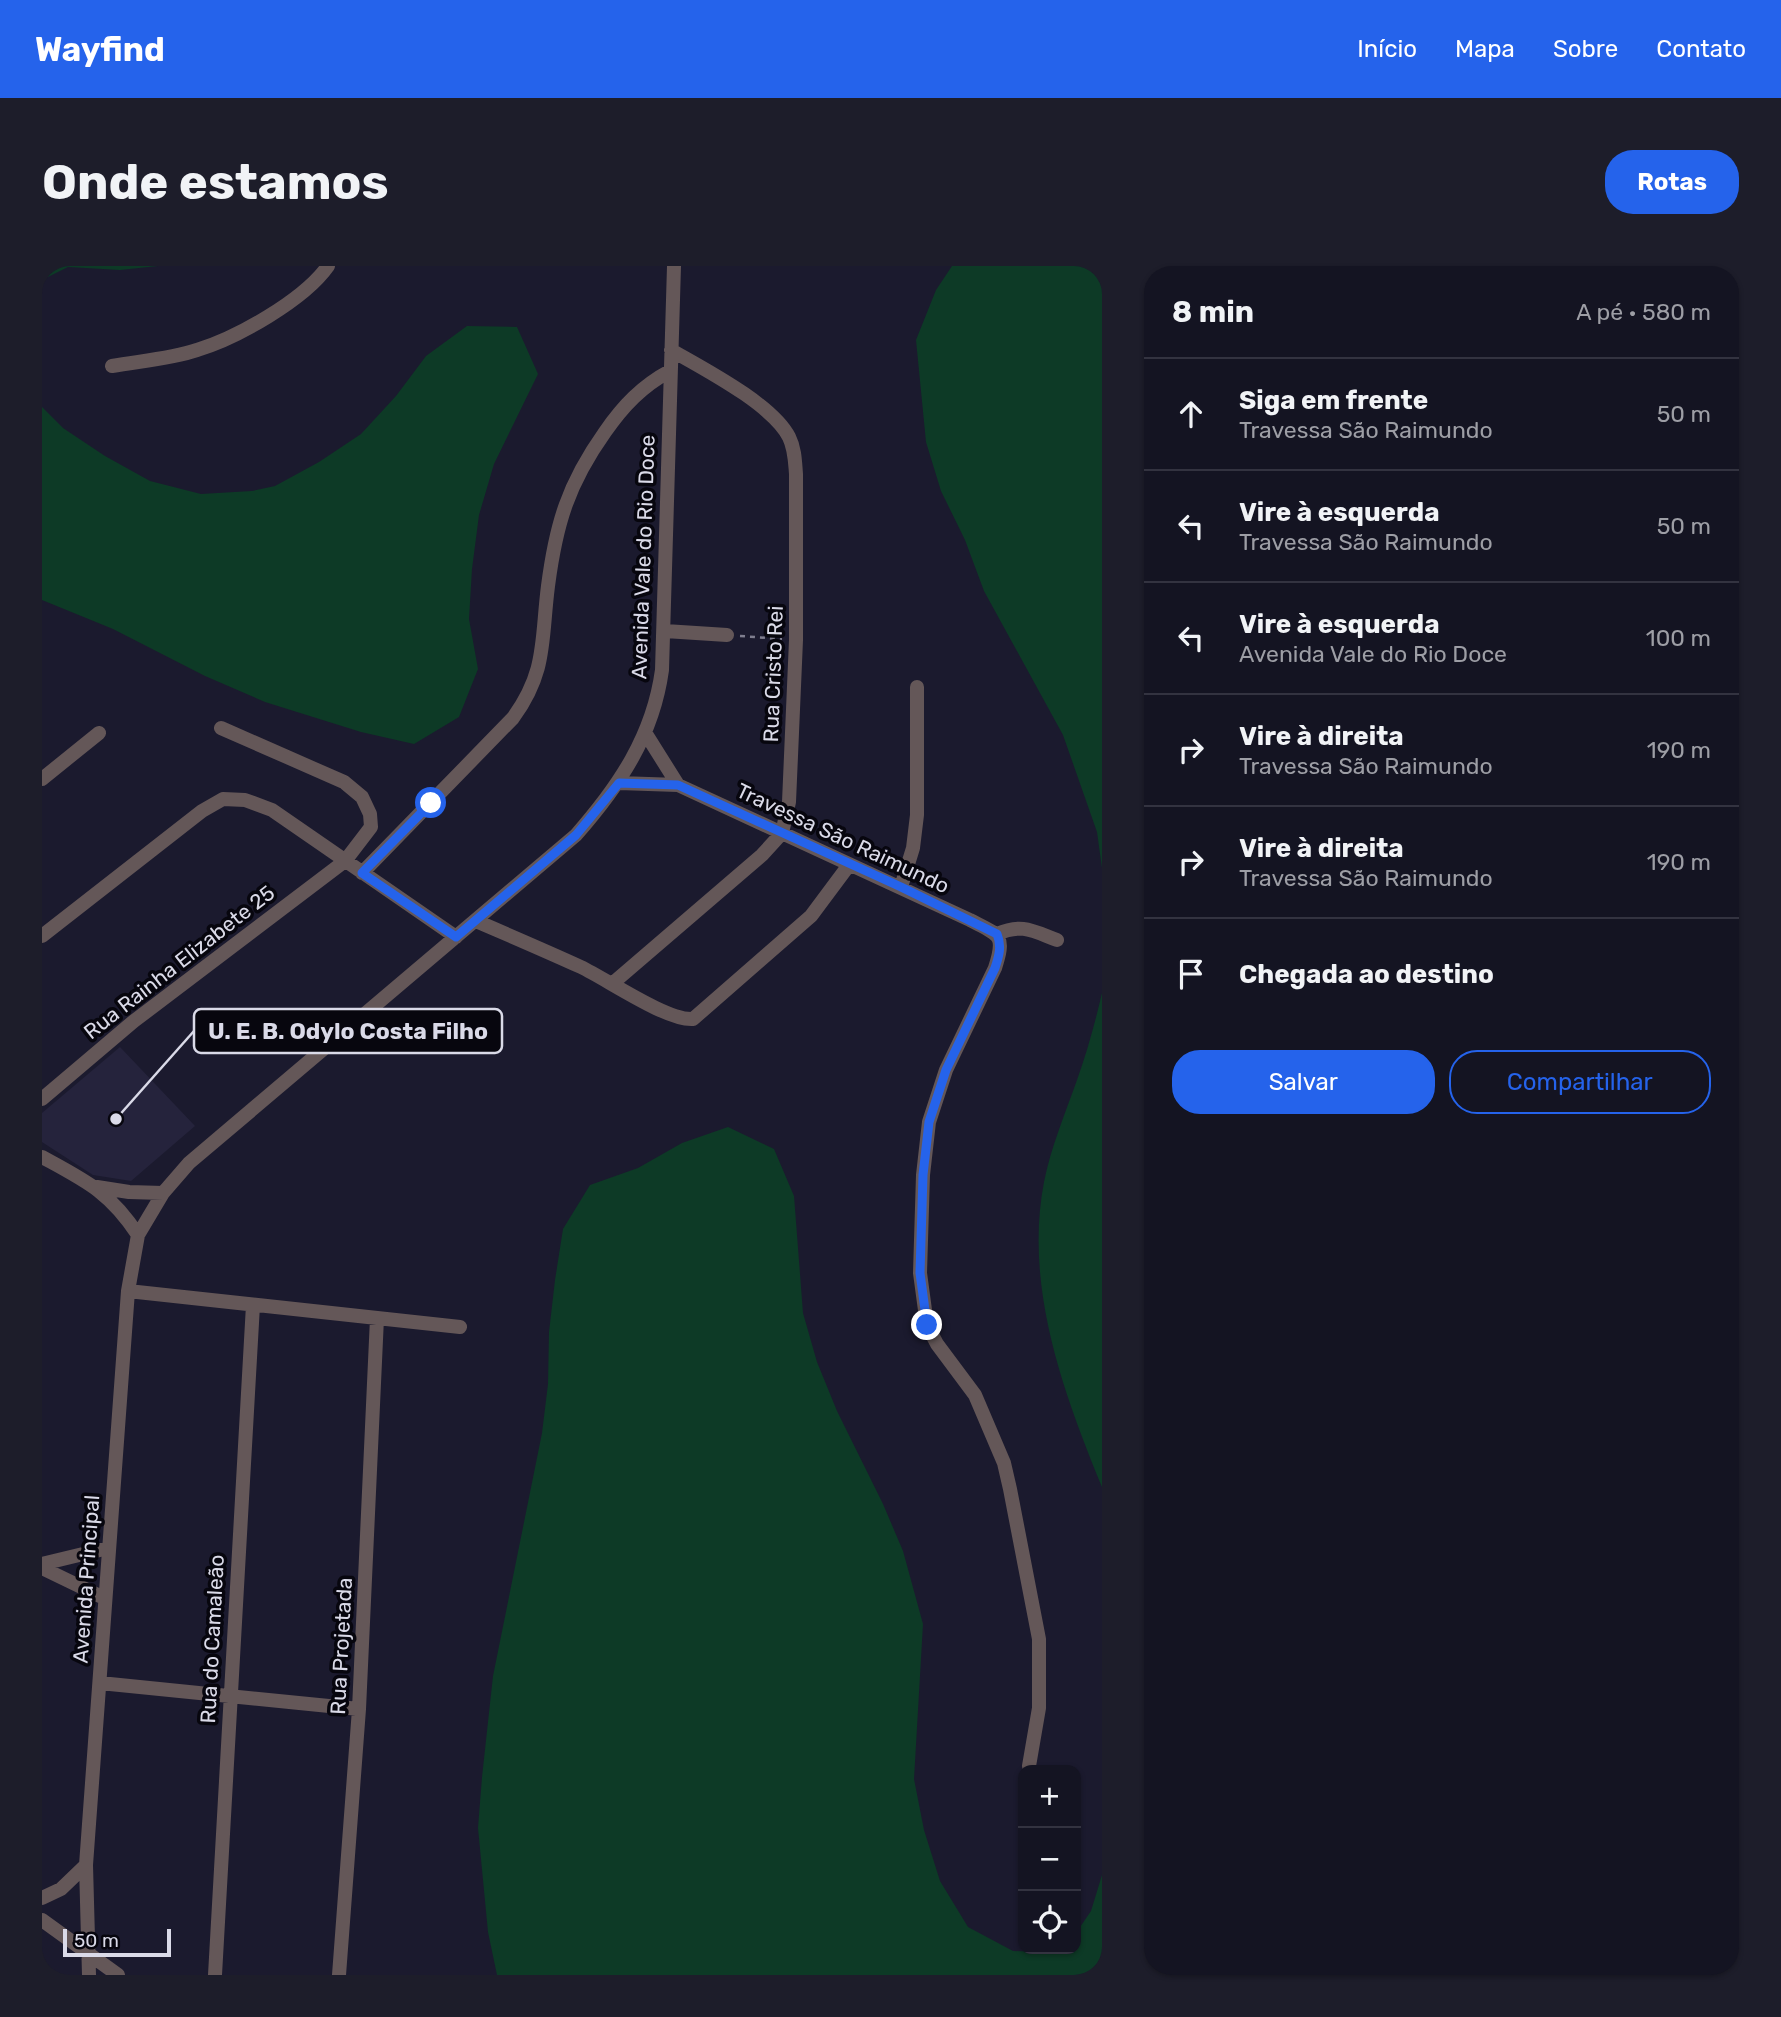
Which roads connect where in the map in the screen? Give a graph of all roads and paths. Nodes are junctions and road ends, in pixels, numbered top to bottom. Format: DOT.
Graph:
graph roads {
  1 [pos="328,266"];
  2 [pos="674,266"];
  3 [pos="671,350"];
  4 [pos="112,366"];
  5 [pos="670,371"];
  6 [pos="665,631"];
  7 [pos="727,635"];
  8 [pos="796,640"];
  9 [pos="917,687"];
  10 [pos="221,729"];
  11 [pos="99,733"];
  12 [pos="646,734"];
  13 [pos="42,779"];
  14 [pos="619,783"];
  15 [pos="678,785"];
  16 [pos="782,833"];
  17 [pos="345,861"];
  18 [pos="849,865"];
  19 [pos="362,873"];
  20 [pos="901,887"];
  21 [pos="476,920"];
  22 [pos="997,934"];
  23 [pos="42,936"];
  24 [pos="456,937"];
  25 [pos="1057,940"];
  26 [pos="613,983"];
  27 [pos="42,1099"];
  28 [pos="42,1157"];
  29 [pos="96,1186"];
  30 [pos="163,1193"];
  31 [pos="138,1235"];
  32 [pos="128,1292"];
  33 [pos="253,1305"];
  34 [pos="377,1318"];
  35 [pos="460,1328"];
  36 [pos="108,1548"];
  37 [pos="42,1566"];
  38 [pos="104,1598"];
  39 [pos="100,1683"];
  40 [pos="230,1696"];
  41 [pos="359,1709"];
  42 [pos="1029,1765"];
  43 [pos="86,1865"];
  44 [pos="42,1898"];
  45 [pos="42,1920"];
  46 [pos="87,1953"];
  47 [pos="89,1975"];
  48 [pos="118,1975"];
  49 [pos="215,1975"];
  50 [pos="339,1975"];
  1 -- 4 [label="street"];
  2 -- 3 [label="street, Avenida Vale do Rio Doce"];
  3 -- 5 [label="street, Avenida Vale do Rio Doce"];
  3 -- 8 [label="street, Rua Cristo Rei"];
  5 -- 6 [label="street, Avenida Vale do Rio Doce"];
  5 -- 19 [label="street"];
  6 -- 7 [label="street"];
  6 -- 12 [label="street, Avenida Vale do Rio Doce"];
  7 -- 8 [label="path"];
  8 -- 16 [label="street, Rua Cristo Rei"];
  9 -- 20 [label="street"];
  10 -- 17 [label="street"];
  11 -- 13 [label="street"];
  12 -- 14 [label="street, Avenida Vale do Rio Doce"];
  12 -- 15 [label="street"];
  14 -- 15 [label="street, Travessa São Raimundo"];
  14 -- 21 [label="street, Avenida Vale do Rio Doce"];
  15 -- 16 [label="street, Travessa São Raimundo"];
  16 -- 18 [label="street, Travessa São Raimundo"];
  16 -- 26 [label="street"];
  17 -- 19 [label="street"];
  17 -- 23 [label="street"];
  17 -- 27 [label="street, Rua Rainha Elizabete 25"];
  18 -- 20 [label="street, Travessa São Raimundo"];
  18 -- 26 [label="street"];
  19 -- 24 [label="street"];
  20 -- 22 [label="street, Travessa São Raimundo"];
  21 -- 24 [label="street, Avenida Vale do Rio Doce"];
  21 -- 26 [label="street"];
  22 -- 25 [label="street"];
  22 -- 42 [label="street"];
  24 -- 30 [label="street, Avenida Vale do Rio Doce"];
  28 -- 29 [label="street"];
  29 -- 30 [label="street"];
  29 -- 31 [label="street"];
  30 -- 31 [label="street, Avenida Principal"];
  31 -- 32 [label="street, Avenida Principal"];
  32 -- 33 [label="street"];
  32 -- 36 [label="street, Avenida Principal"];
  33 -- 34 [label="street"];
  33 -- 40 [label="street, Rua do Camaleão"];
  34 -- 35 [label="street"];
  34 -- 41 [label="street, Rua Projetada"];
  36 -- 37 [label="street"];
  36 -- 38 [label="street, Avenida Principal"];
  37 -- 38 [label="street"];
  38 -- 39 [label="street, Avenida Principal"];
  39 -- 40 [label="street"];
  39 -- 43 [label="street, Avenida Principal"];
  40 -- 41 [label="street"];
  40 -- 49 [label="street, Rua do Camaleão"];
  41 -- 50 [label="street, Rua Projetada"];
  43 -- 44 [label="street"];
  43 -- 46 [label="street, Avenida Principal"];
  45 -- 46 [label="street"];
  46 -- 47 [label="street, Avenida Principal"];
  46 -- 48 [label="street"];
}
